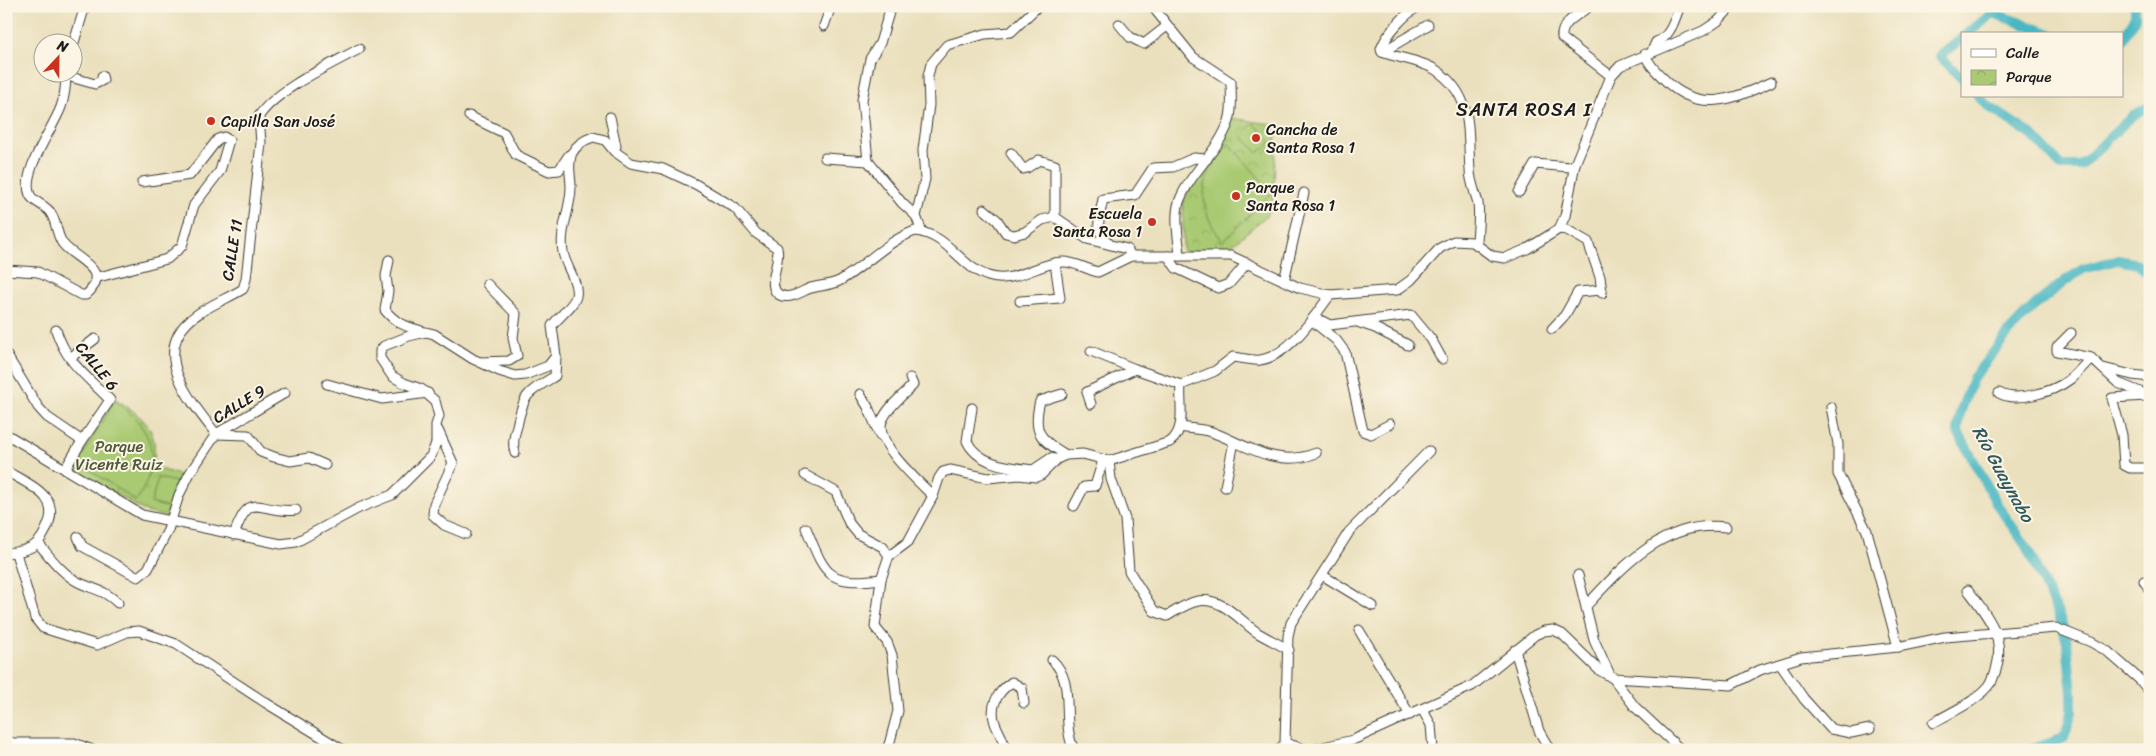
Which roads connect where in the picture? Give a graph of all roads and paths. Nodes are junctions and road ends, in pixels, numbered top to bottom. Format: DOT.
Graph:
graph roads {
  1 [pos="85,6"];
  2 [pos="831,6"];
  3 [pos="891,6"];
  4 [pos="1038,6"];
  5 [pos="1152,6"];
  6 [pos="1419,6"];
  7 [pos="1590,6"];
  8 [pos="1732,6"];
  9 [pos="1678,11"];
  10 [pos="1119,24"];
  11 [pos="1428,25"];
  12 [pos="824,26"];
  13 [pos="1167,26"];
  14 [pos="77,32"];
  15 [pos="359,49"];
  16 [pos="1382,52"];
  17 [pos="1649,53"];
  18 [pos="102,76"];
  19 [pos="1611,76"];
  20 [pos="82,80"];
  21 [pos="65,82"];
  22 [pos="1771,82"];
  23 [pos="469,116"];
  24 [pos="610,117"];
  25 [pos="578,145"];
  26 [pos="614,151"];
  27 [pos="1011,153"];
  28 [pos="825,158"];
  29 [pos="1207,159"];
  30 [pos="868,161"];
  31 [pos="1575,164"];
  32 [pos="142,182"];
  33 [pos="1519,192"];
  34 [pos="1304,193"];
  35 [pos="984,209"];
  36 [pos="916,216"];
  37 [pos="1055,218"];
  38 [pos="1559,229"];
  39 [pos="922,232"];
  40 [pos="1112,245"];
  41 [pos="1477,245"];
  42 [pos="1131,256"];
  43 [pos="1168,256"];
  44 [pos="1180,256"];
  45 [pos="389,260"];
  46 [pos="1055,262"];
  47 [pos="1247,264"];
  48 [pos="6,270"];
  49 [pos="95,278"];
  50 [pos="1284,281"];
  51 [pos="487,284"];
  52 [pos="1330,295"];
  53 [pos="1020,301"];
  54 [pos="1312,318"];
  55 [pos="1354,322"];
  56 [pos="1552,329"];
  57 [pos="56,330"];
  58 [pos="426,332"];
  59 [pos="2071,333"];
  60 [pos="95,339"];
  61 [pos="1408,345"];
  62 [pos="1091,351"];
  63 [pos="6,354"];
  64 [pos="556,356"];
  65 [pos="70,358"];
  66 [pos="2091,358"];
  67 [pos="1442,359"];
  68 [pos="479,362"];
  69 [pos="2103,368"];
  70 [pos="1135,369"];
  71 [pos="2150,377"];
  72 [pos="910,378"];
  73 [pos="327,384"];
  74 [pos="1181,384"];
  75 [pos="428,393"];
  76 [pos="1999,393"];
  77 [pos="285,394"];
  78 [pos="860,394"];
  79 [pos="1062,394"];
  80 [pos="2148,396"];
  81 [pos="1091,404"];
  82 [pos="1831,407"];
  83 [pos="972,408"];
  84 [pos="1390,424"];
  85 [pos="436,426"];
  86 [pos="1181,427"];
  87 [pos="6,434"];
  88 [pos="216,434"];
  89 [pos="82,441"];
  90 [pos="1234,442"];
  91 [pos="887,443"];
  92 [pos="1429,451"];
  93 [pos="515,452"];
  94 [pos="1316,453"];
  95 [pos="1061,457"];
  96 [pos="1106,461"];
  97 [pos="325,465"];
  98 [pos="2150,468"];
  99 [pos="65,470"];
  100 [pos="6,471"];
  101 [pos="806,475"];
  102 [pos="17,478"];
  103 [pos="6,481"];
  104 [pos="1225,487"];
  105 [pos="933,496"];
  106 [pos="1074,506"];
  107 [pos="296,510"];
  108 [pos="171,523"];
  109 [pos="806,528"];
  110 [pos="1726,528"];
  111 [pos="466,534"];
  112 [pos="234,535"];
  113 [pos="78,536"];
  114 [pos="38,543"];
  115 [pos="16,552"];
  116 [pos="6,553"];
  117 [pos="889,556"];
  118 [pos="1322,575"];
  119 [pos="1578,575"];
  120 [pos="881,579"];
  121 [pos="2144,581"];
  122 [pos="1968,590"];
  123 [pos="2150,590"];
  124 [pos="118,603"];
  125 [pos="1587,605"];
  126 [pos="1373,606"];
  127 [pos="1359,630"];
  128 [pos="1997,633"];
  129 [pos="1898,647"];
  130 [pos="1289,650"];
  131 [pos="1515,650"];
  132 [pos="1052,660"];
  133 [pos="1780,664"];
  134 [pos="1612,678"];
  135 [pos="2139,679"];
  136 [pos="2150,680"];
  137 [pos="2150,692"];
  138 [pos="1024,703"];
  139 [pos="1422,709"];
  140 [pos="1410,715"];
  141 [pos="1933,723"];
  142 [pos="1870,729"];
  143 [pos="6,740"];
  144 [pos="1282,746"];
  145 [pos="92,750"];
  146 [pos="343,750"];
  147 [pos="886,750"];
  148 [pos="1005,750"];
  149 [pos="1074,750"];
  150 [pos="1309,750"];
  151 [pos="1433,750"];
  152 [pos="1550,750"];
  153 [pos="1681,750"];
  1 -- 14 [label="street"];
  2 -- 12 [label="street"];
  3 -- 30 [label="street"];
  4 -- 36 [label="street"];
  5 -- 13 [label="street"];
  6 -- 16 [label="street"];
  7 -- 19 [label="street"];
  8 -- 17 [label="street"];
  9 -- 17 [label="street"];
  10 -- 13 [label="street"];
  11 -- 16 [label="street"];
  13 -- 29 [label="street"];
  15 -- 88 [label="street, CALLE 11"];
  16 -- 41 [label="street"];
  17 -- 19 [label="street"];
  17 -- 22 [label="street"];
  18 -- 20 [label="street"];
  19 -- 31 [label="street"];
  21 -- 49 [label="street"];
  23 -- 25 [label="street"];
  24 -- 26 [label="street"];
  25 -- 26 [label="street"];
  25 -- 64 [label="street"];
  26 -- 39 [label="street"];
  27 -- 37 [label="street"];
  28 -- 30 [label="street"];
  29 -- 40 [label="street"];
  29 -- 44 [label="street"];
  30 -- 36 [label="street"];
  31 -- 33 [label="street"];
  31 -- 38 [label="street"];
  32 -- 49 [label="street"];
  34 -- 50 [label="street"];
  35 -- 37 [label="street"];
  36 -- 39 [label="street"];
  37 -- 40 [label="street"];
  38 -- 41 [label="street"];
  38 -- 56 [label="street"];
  39 -- 46 [label="street"];
  40 -- 42 [label="street"];
  41 -- 52 [label="street"];
  42 -- 43 [label="street"];
  42 -- 46 [label="street"];
  43 -- 44 [label="street"];
  43 -- 47 [label="street"];
  44 -- 47 [label="street"];
  45 -- 58 [label="street"];
  46 -- 53 [label="street"];
  47 -- 50 [label="street"];
  48 -- 49 [label="street"];
  50 -- 52 [label="street"];
  51 -- 68 [label="street"];
  52 -- 54 [label="street"];
  54 -- 55 [label="street"];
  54 -- 74 [label="street"];
  54 -- 84 [label="street"];
  55 -- 61 [label="street"];
  55 -- 67 [label="street"];
  57 -- 65 [label="street, CALLE 6"];
  58 -- 68 [label="street"];
  58 -- 75 [label="street"];
  59 -- 66 [label="street"];
  60 -- 65 [label="street"];
  62 -- 70 [label="street"];
  63 -- 89 [label="street"];
  64 -- 68 [label="street"];
  64 -- 93 [label="street"];
  65 -- 89 [label="street, CALLE 6"];
  66 -- 69 [label="street"];
  66 -- 76 [label="street"];
  69 -- 71 [label="street"];
  69 -- 80 [label="street"];
  70 -- 74 [label="street"];
  70 -- 81 [label="street"];
  72 -- 91 [label="street"];
  73 -- 75 [label="street"];
  74 -- 86 [label="street"];
  75 -- 85 [label="street"];
  77 -- 88 [label="street, CALLE 9"];
  78 -- 91 [label="street"];
  79 -- 95 [label="street"];
  80 -- 98 [label="street"];
  82 -- 129 [label="street"];
  83 -- 95 [label="street"];
  85 -- 111 [label="street"];
  85 -- 112 [label="street"];
  86 -- 90 [label="street"];
  86 -- 96 [label="street"];
  87 -- 99 [label="street"];
  88 -- 97 [label="street"];
  88 -- 108 [label="street, CALLE 9"];
  89 -- 99 [label="street, CALLE 6"];
  90 -- 94 [label="street"];
  90 -- 104 [label="street"];
  91 -- 105 [label="street"];
  92 -- 118 [label="street"];
  95 -- 96 [label="street"];
  95 -- 105 [label="street"];
  96 -- 106 [label="street"];
  96 -- 130 [label="street"];
  99 -- 108 [label="street"];
  100 -- 102 [label="street"];
  101 -- 117 [label="street"];
  102 -- 103 [label="street"];
  102 -- 114 [label="street"];
  105 -- 117 [label="street"];
  107 -- 112 [label="street"];
  108 -- 112 [label="street"];
  108 -- 113 [label="street, CALLE 9"];
  109 -- 120 [label="street"];
  110 -- 125 [label="street"];
  114 -- 115 [label="street"];
  114 -- 124 [label="street"];
  115 -- 116 [label="street"];
  115 -- 146 [label="street"];
  117 -- 120 [label="street"];
  118 -- 126 [label="street"];
  118 -- 130 [label="street"];
  119 -- 125 [label="street"];
  120 -- 147 [label="street"];
  121 -- 123 [label="street"];
  122 -- 128 [label="street"];
  125 -- 134 [label="street"];
  127 -- 140 [label="street"];
  128 -- 129 [label="street"];
  128 -- 135 [label="street"];
  128 -- 141 [label="street"];
  129 -- 133 [label="street"];
  130 -- 144 [label="street"];
  131 -- 134 [label="street"];
  131 -- 139 [label="street"];
  131 -- 152 [label="street"];
  132 -- 149 [label="street"];
  133 -- 134 [label="street"];
  133 -- 142 [label="street"];
  134 -- 153 [label="street"];
  135 -- 136 [label="street"];
  135 -- 137 [label="street"];
  138 -- 148 [label="street"];
  139 -- 140 [label="street"];
  139 -- 151 [label="street"];
  140 -- 150 [label="street"];
  143 -- 145 [label="street"];
  144 -- 150 [label="street"];
}
